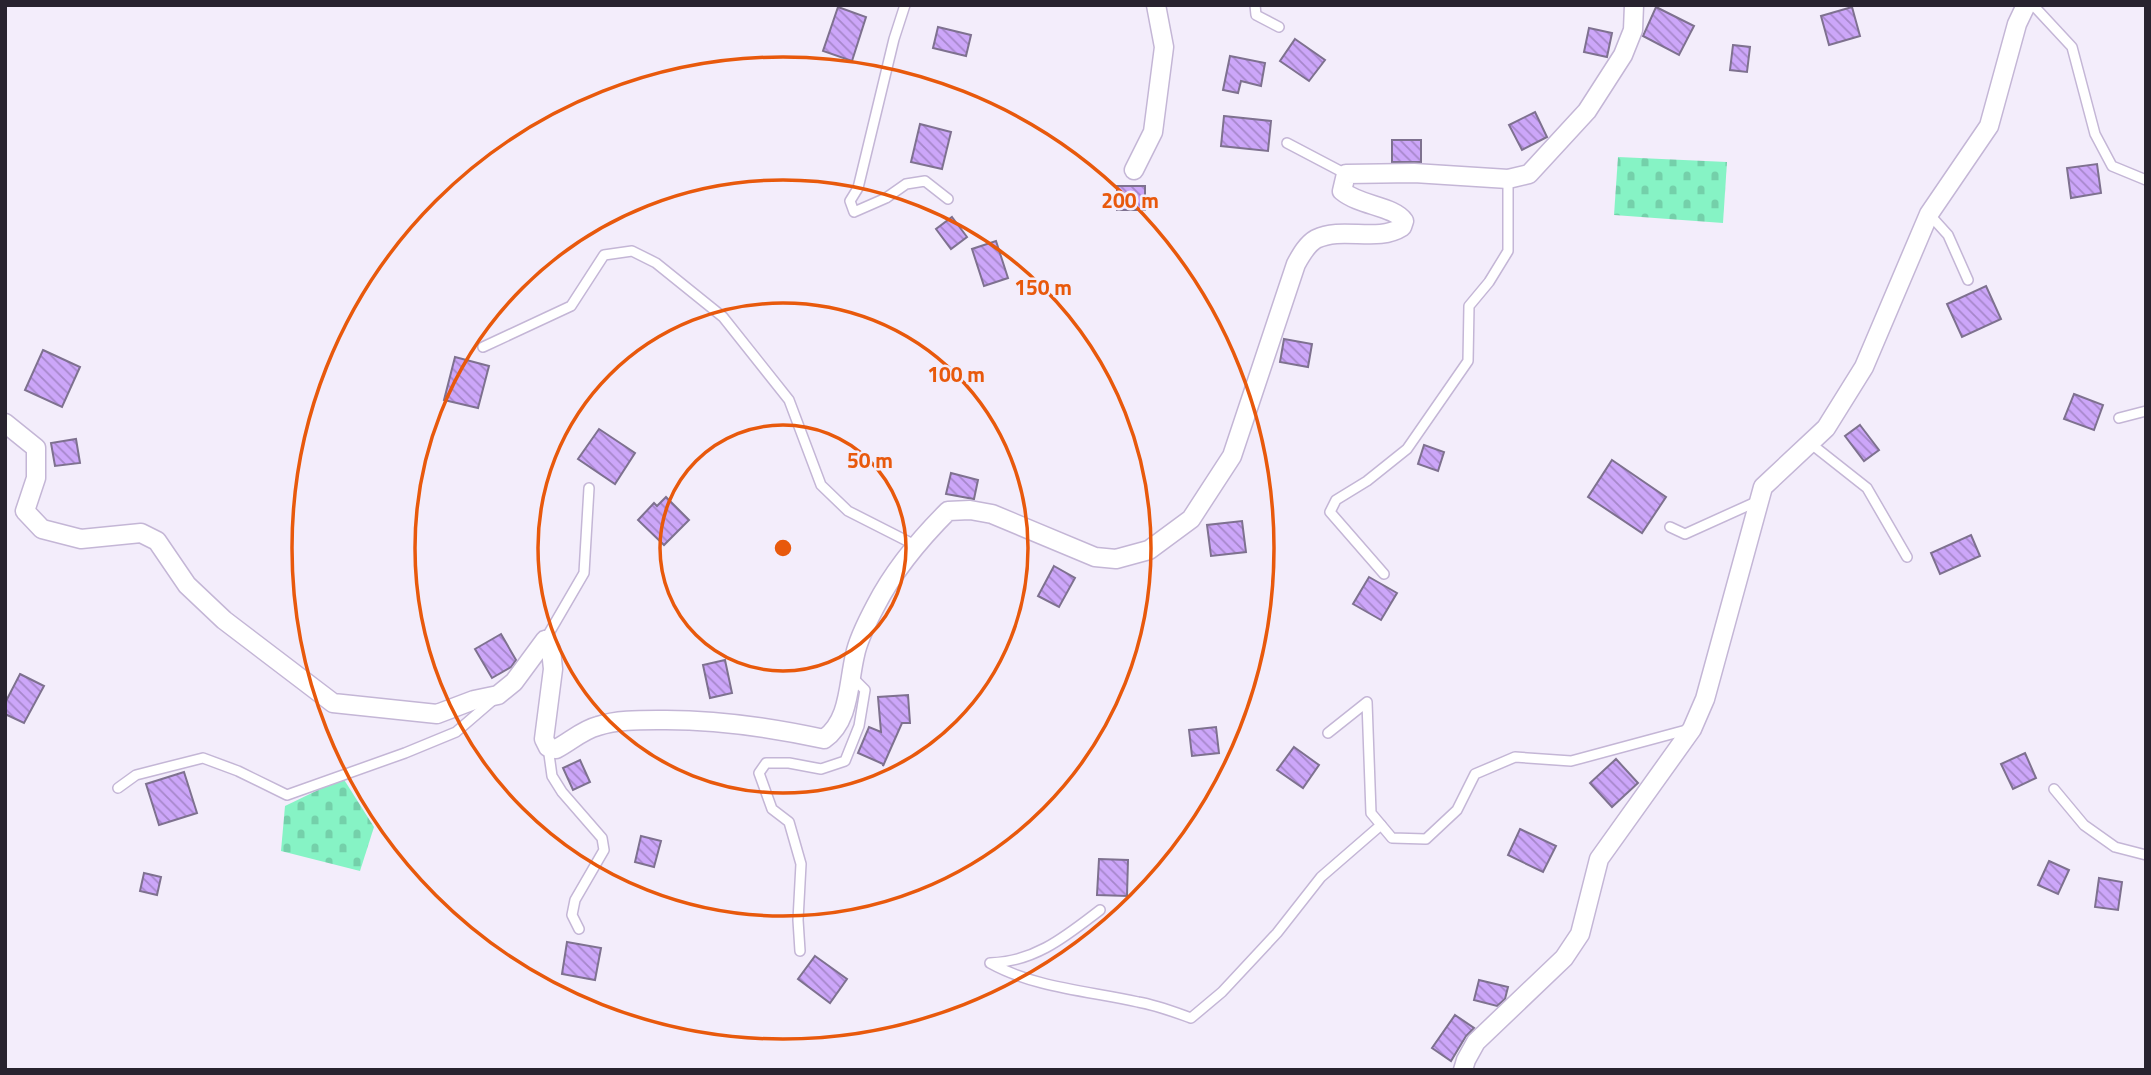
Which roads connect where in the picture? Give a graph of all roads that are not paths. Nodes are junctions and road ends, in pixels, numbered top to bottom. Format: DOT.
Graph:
graph roads {
  1 [pos="905,5"];
  2 [pos="1156,5"];
  3 [pos="1255,5"];
  4 [pos="1634,5"];
  5 [pos="2026,5"];
  6 [pos="2033,5"];
  7 [pos="1279,27"];
  8 [pos="1287,143"];
  9 [pos="1134,170"];
  10 [pos="1346,174"];
  11 [pos="1508,178"];
  12 [pos="2146,180"];
  13 [pos="948,199"];
  14 [pos="1929,215"];
  15 [pos="1968,280"];
  16 [pos="483,347"];
  17 [pos="2146,411"];
  18 [pos="2119,418"];
  19 [pos="5,423"];
  20 [pos="1810,443"];
  21 [pos="589,488"];
  22 [pos="1759,500"];
  23 [pos="1670,527"];
  24 [pos="915,545"];
  25 [pos="1907,557"];
  26 [pos="1384,574"];
  27 [pos="545,640"];
  28 [pos="851,676"];
  29 [pos="498,695"];
  30 [pos="1692,729"];
  31 [pos="1328,733"];
  32 [pos="548,747"];
  33 [pos="118,788"];
  34 [pos="2054,789"];
  35 [pos="1381,825"];
  36 [pos="2146,855"];
  37 [pos="1100,910"];
  38 [pos="579,929"];
  39 [pos="800,951"];
  40 [pos="1464,1070"];
  1 -- 13 [label="lane"];
  2 -- 9 [label="street"];
  3 -- 7 [label="lane"];
  4 -- 11 [label="street"];
  5 -- 14 [label="street"];
  6 -- 12 [label="lane"];
  8 -- 10 [label="lane"];
  10 -- 11 [label="street"];
  10 -- 24 [label="street"];
  11 -- 26 [label="lane"];
  14 -- 15 [label="lane"];
  14 -- 20 [label="street"];
  16 -- 24 [label="lane"];
  17 -- 18 [label="lane"];
  19 -- 29 [label="street"];
  20 -- 22 [label="street"];
  20 -- 25 [label="lane"];
  21 -- 27 [label="lane"];
  22 -- 23 [label="lane"];
  22 -- 30 [label="street"];
  24 -- 28 [label="street"];
  27 -- 29 [label="street"];
  27 -- 32 [label="street"];
  28 -- 32 [label="street"];
  28 -- 39 [label="lane"];
  29 -- 33 [label="lane"];
  30 -- 35 [label="lane"];
  30 -- 40 [label="street"];
  31 -- 35 [label="lane"];
  32 -- 38 [label="lane"];
  34 -- 36 [label="lane"];
  35 -- 37 [label="lane"];
}
